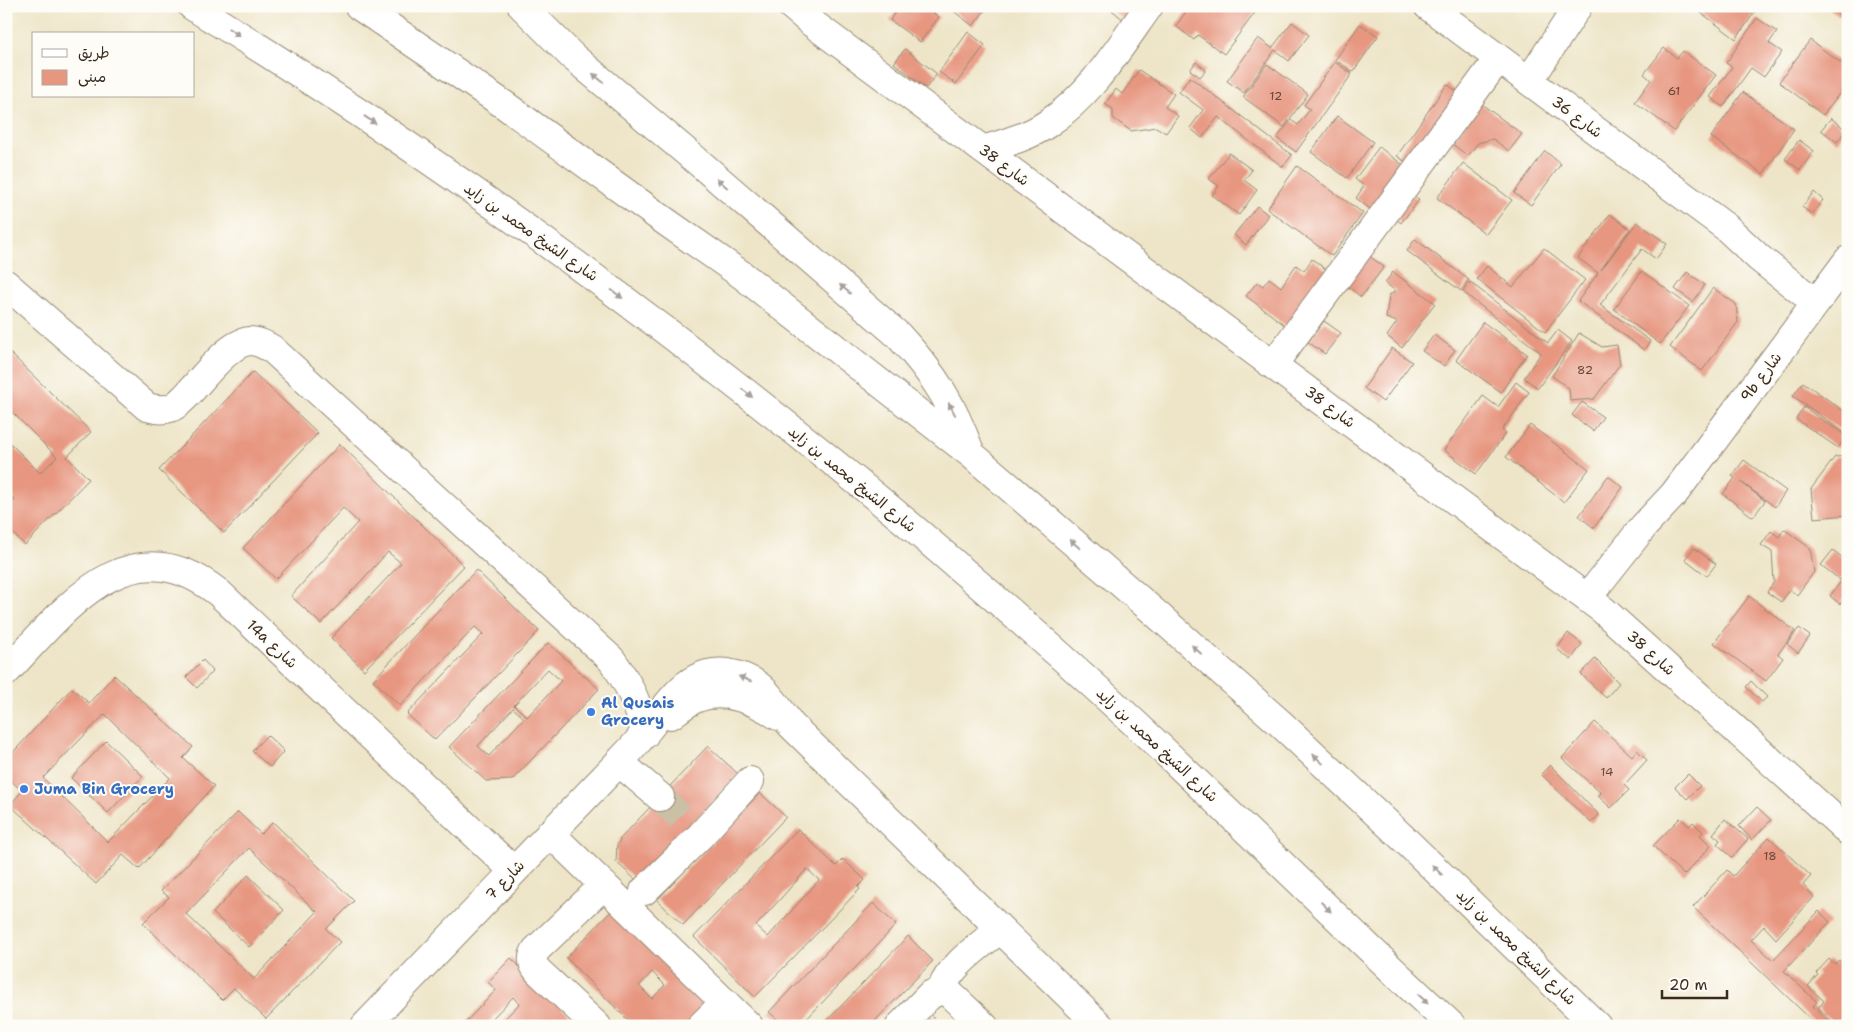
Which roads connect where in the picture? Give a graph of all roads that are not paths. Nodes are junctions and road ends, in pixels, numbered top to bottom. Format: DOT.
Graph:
graph roads {
  1 [pos="192,6"];
  2 [pos="359,6"];
  3 [pos="522,6"];
  4 [pos="792,6"];
  5 [pos="1149,6"];
  6 [pos="1428,6"];
  7 [pos="1562,6"];
  8 [pos="1578,6"];
  9 [pos="1513,70"];
  10 [pos="983,150"];
  11 [pos="1848,260"];
  12 [pos="6,284"];
  13 [pos="1822,295"];
  14 [pos="1273,364"];
  15 [pos="970,454"];
  16 [pos="1595,604"];
  17 [pos="6,672"];
  18 [pos="645,734"];
  19 [pos="620,762"];
  20 [pos="750,781"];
  21 [pos="660,796"];
  22 [pos="1848,831"];
  23 [pos="550,833"];
  24 [pos="514,871"];
  25 [pos="604,885"];
  26 [pos="644,891"];
  27 [pos="1000,929"];
  28 [pos="941,990"];
  29 [pos="725,1002"];
  30 [pos="365,1026"];
  31 [pos="597,1026"];
  32 [pos="701,1026"];
  33 [pos="750,1026"];
  34 [pos="900,1026"];
  35 [pos="984,1026"];
  36 [pos="1100,1026"];
  37 [pos="1452,1026"];
  38 [pos="1597,1026"];
  1 -- 37 [label="main road, شارع الشيخ محمد بن زايد, one-way"];
  2 -- 15 [label="main road, شارع الشيخ محمد بن زايد"];
  15 -- 3 [label="main road, one-way"];
  4 -- 10 [label="main road, شارع 38"];
  5 -- 10 [label="main road"];
  6 -- 9 [label="main road, شارع 36"];
  7 -- 9 [label="main road"];
  8 -- 9 [label="main road"];
  9 -- 13 [label="main road, شارع 36"];
  9 -- 14 [label="main road"];
  10 -- 14 [label="main road, شارع 38"];
  11 -- 13 [label="main road, 9b شارع"];
  12 -- 18 [label="main road"];
  13 -- 16 [label="main road, 9b شارع"];
  14 -- 16 [label="main road, شارع 38"];
  38 -- 15 [label="main road, شارع الشيخ محمد بن زايد, one-way"];
  16 -- 22 [label="main road, شارع 38"];
  17 -- 24 [label="main road, 14a شارع"];
  18 -- 19 [label="main road, شارع 7"];
  18 -- 27 [label="main road, شارع 7"];
  19 -- 21 [label="main road"];
  19 -- 23 [label="main road, شارع 7"];
  20 -- 26 [label="main road"];
  23 -- 24 [label="main road, شارع 7"];
  23 -- 25 [label="main road"];
  24 -- 30 [label="main road, شارع 7"];
  25 -- 29 [label="main road"];
  25 -- 31 [label="main road"];
  27 -- 28 [label="main road"];
  27 -- 36 [label="main road, شارع 7"];
  28 -- 34 [label="main road"];
  28 -- 35 [label="main road"];
  29 -- 32 [label="main road"];
  29 -- 33 [label="main road"];
}
